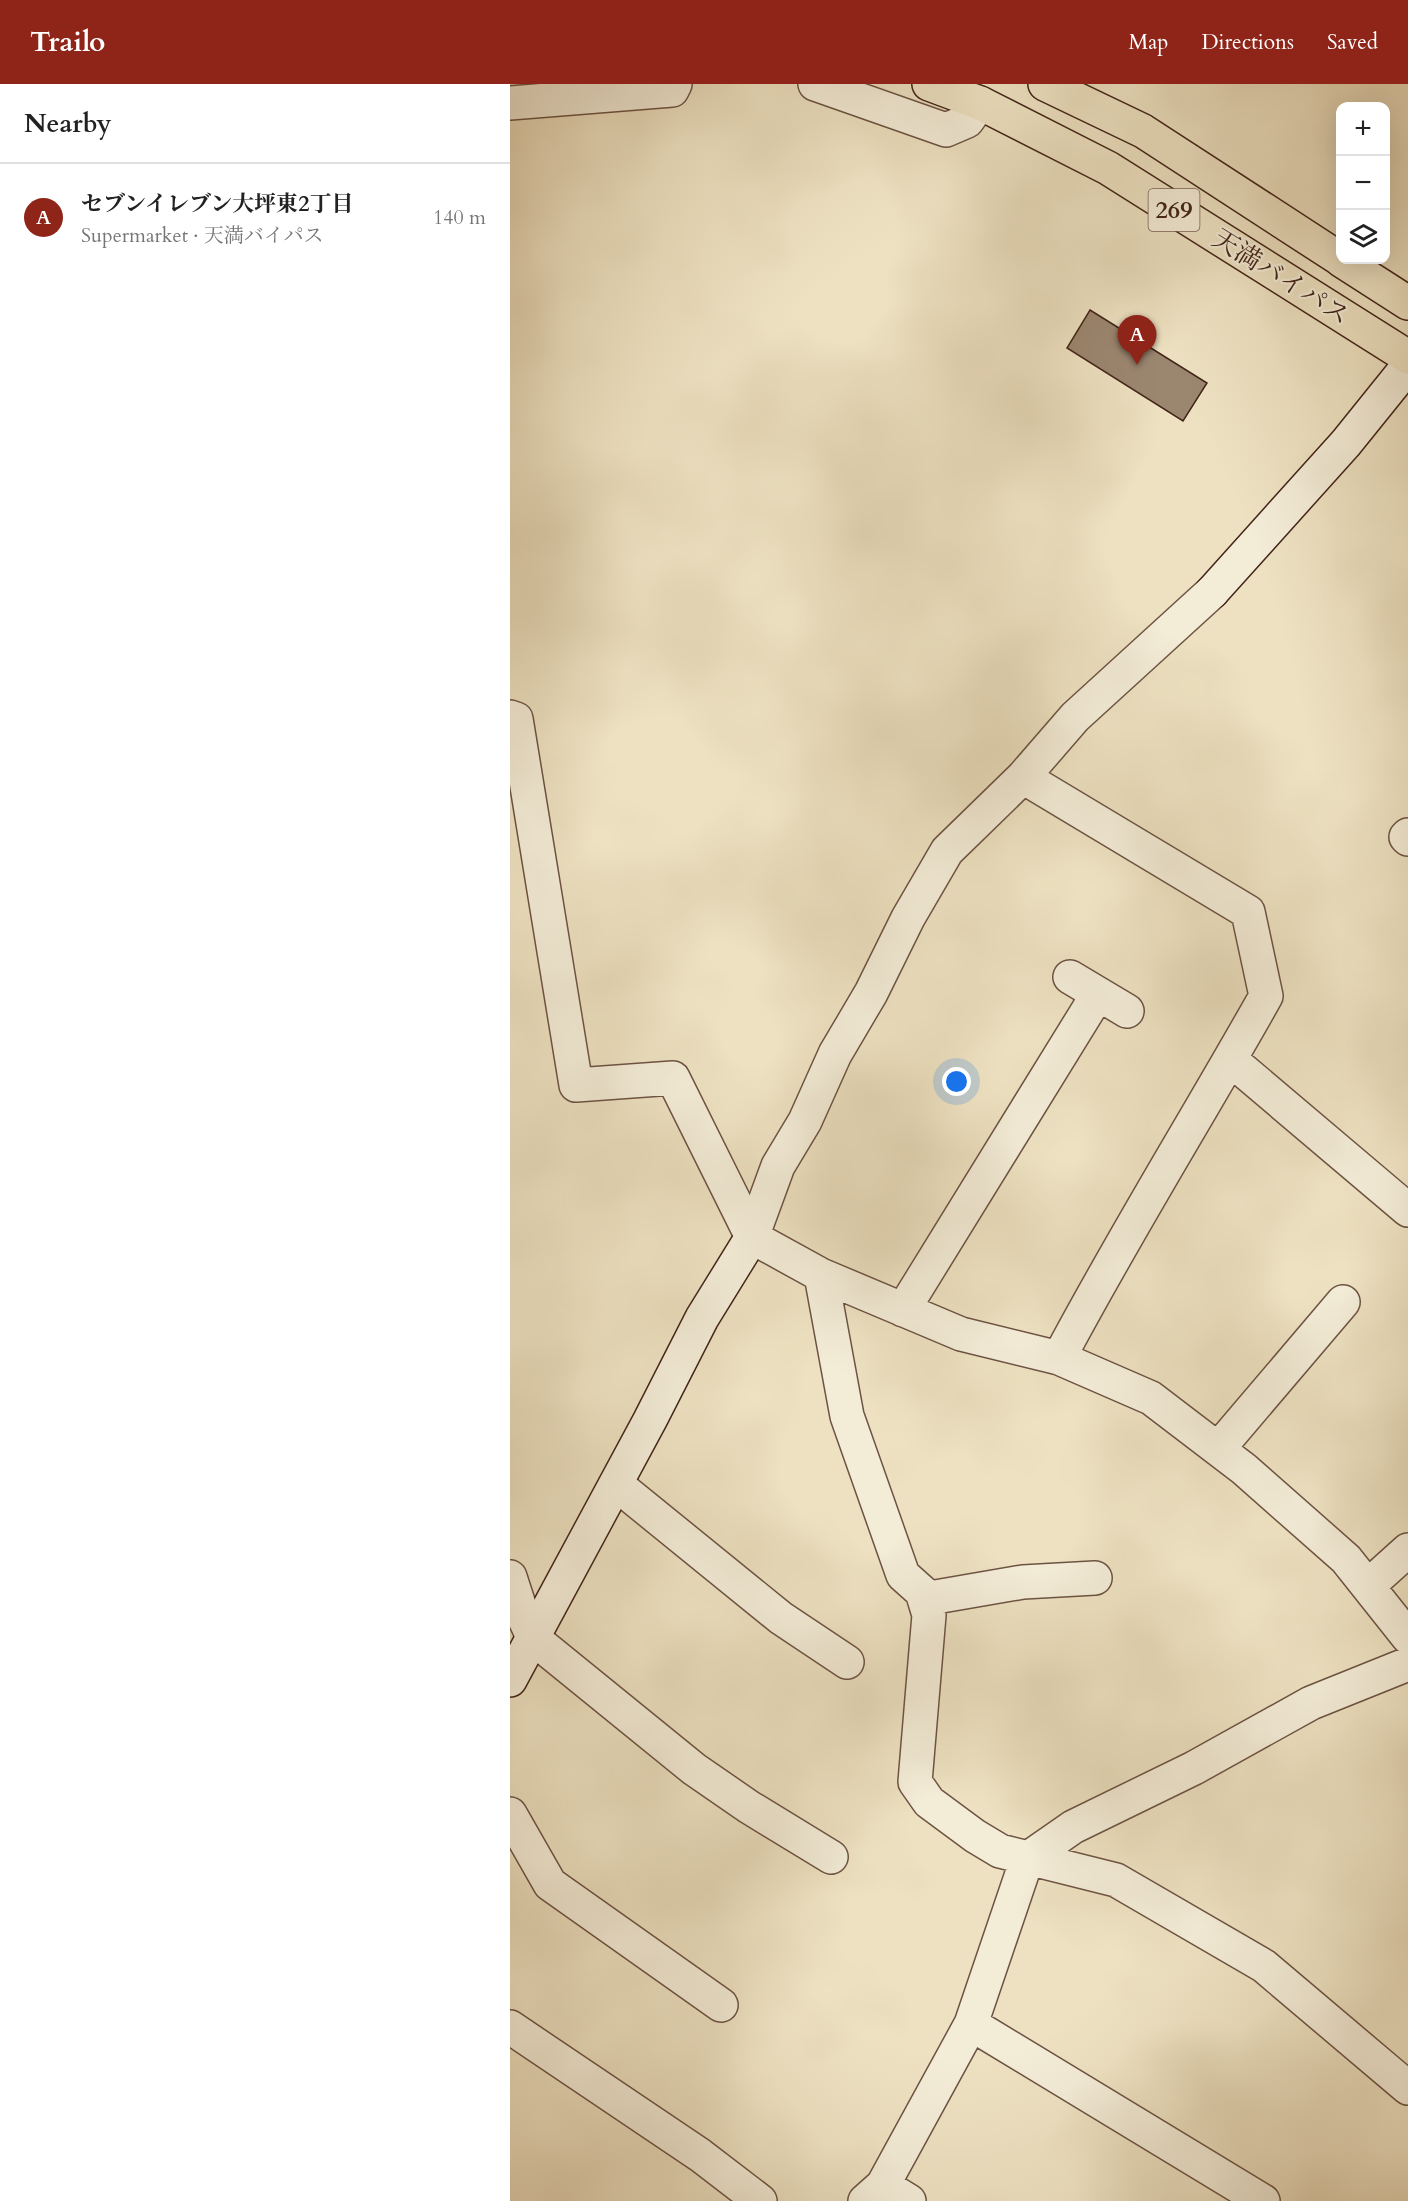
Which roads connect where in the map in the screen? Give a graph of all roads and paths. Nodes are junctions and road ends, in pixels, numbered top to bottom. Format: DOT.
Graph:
graph roads {
  1 [pos="675,84"];
  2 [pos="815,84"];
  3 [pos="929,84"];
  4 [pos="1045,84"];
  5 [pos="510,103"];
  6 [pos="980,103"];
  7 [pos="1336,256"];
  8 [pos="1349,264"];
  9 [pos="1408,303"];
  10 [pos="1408,357"];
  11 [pos="1408,366"];
  12 [pos="510,717"];
  13 [pos="1023,777"];
  14 [pos="1070,977"];
  15 [pos="1098,994"];
  16 [pos="1127,1011"];
  17 [pos="1230,1059"];
  18 [pos="1408,1210"];
  19 [pos="752,1237"];
  20 [pos="821,1275"];
  21 [pos="1343,1302"];
  22 [pos="903,1310"];
  23 [pos="1059,1358"];
  24 [pos="1218,1449"];
  25 [pos="616,1484"];
  26 [pos="1408,1550"];
  27 [pos="510,1577"];
  28 [pos="1095,1578"];
  29 [pos="1368,1586"];
  30 [pos="924,1599"];
  31 [pos="1408,1638"];
  32 [pos="534,1639"];
  33 [pos="847,1662"];
  34 [pos="1408,1664"];
  35 [pos="510,1680"];
  36 [pos="510,1814"];
  37 [pos="831,1857"];
  38 [pos="1027,1858"];
  39 [pos="721,2004"];
  40 [pos="971,2024"];
  41 [pos="510,2027"];
  42 [pos="1408,2088"];
  43 [pos="886,2196"];
  44 [pos="760,2201"];
  45 [pos="1263,2201"];
  1 -- 5 [label="street"];
  2 -- 6 [label="street"];
  3 -- 6 [label="highway, 天満バイパス / 269"];
  4 -- 7 [label="highway, 天満バイパス / 269"];
  6 -- 10 [label="highway, 天満バイパス / 269"];
  8 -- 9 [label="highway, 天満バイパス / 269"];
  11 -- 13 [label="street"];
  12 -- 19 [label="street"];
  13 -- 17 [label="street"];
  13 -- 19 [label="street"];
  14 -- 15 [label="street"];
  15 -- 16 [label="street"];
  15 -- 22 [label="street"];
  17 -- 18 [label="street"];
  17 -- 23 [label="street"];
  19 -- 20 [label="street"];
  19 -- 25 [label="street"];
  20 -- 22 [label="street"];
  20 -- 30 [label="street"];
  21 -- 24 [label="street"];
  22 -- 23 [label="street"];
  23 -- 24 [label="street"];
  24 -- 29 [label="street"];
  25 -- 32 [label="street"];
  25 -- 33 [label="street"];
  26 -- 29 [label="street"];
  27 -- 32 [label="street"];
  28 -- 30 [label="street"];
  29 -- 31 [label="street"];
  30 -- 38 [label="street"];
  32 -- 35 [label="street"];
  32 -- 37 [label="street"];
  34 -- 38 [label="street"];
  36 -- 39 [label="street"];
  38 -- 40 [label="street"];
  38 -- 42 [label="street"];
  40 -- 43 [label="street"];
  40 -- 45 [label="street"];
  41 -- 44 [label="street"];
}
